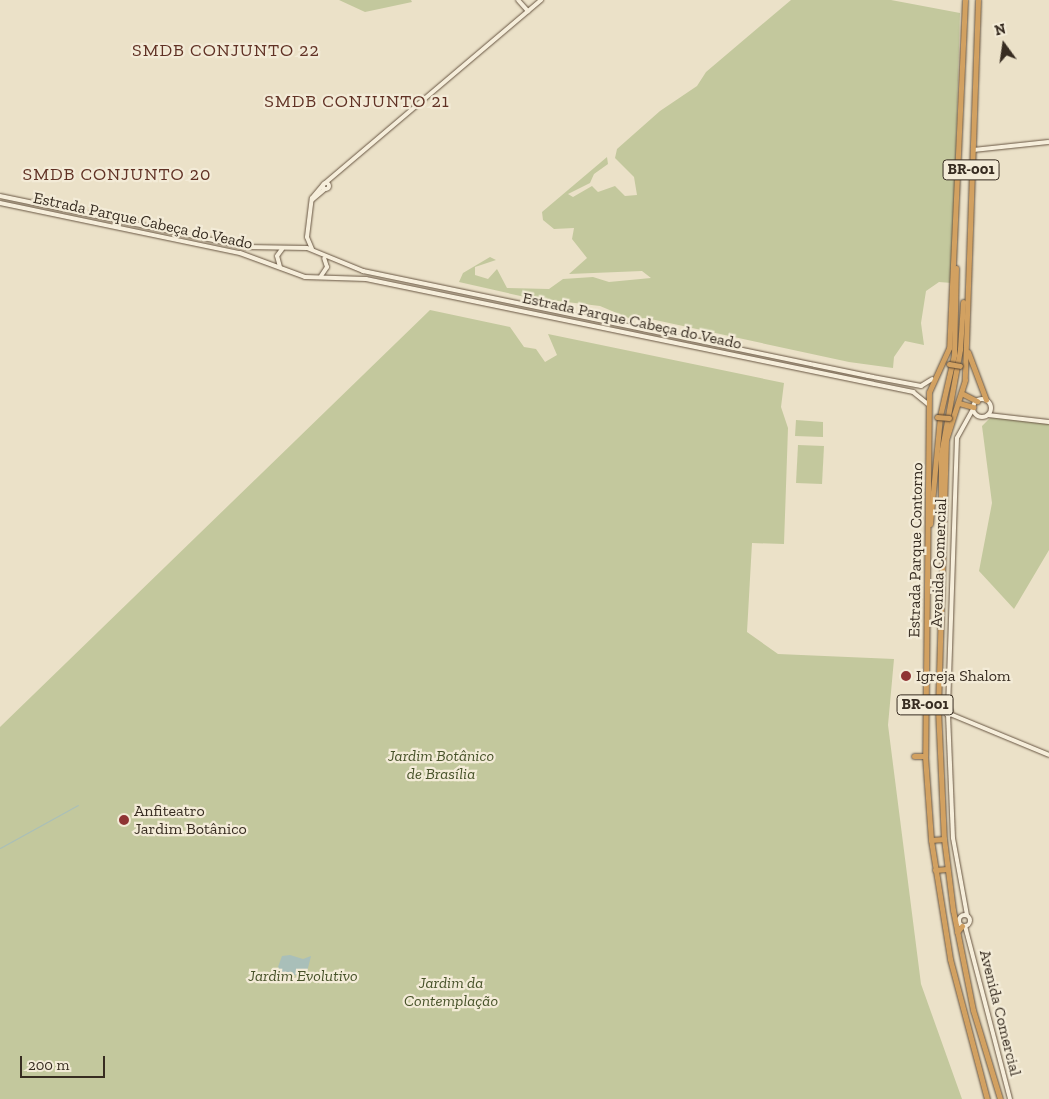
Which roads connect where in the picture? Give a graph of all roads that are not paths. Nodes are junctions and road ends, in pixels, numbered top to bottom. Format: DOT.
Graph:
graph roads {
  1 [pos="518,0"];
  2 [pos="541,0"];
  3 [pos="965,0"];
  4 [pos="978,0"];
  5 [pos="528,11"];
  6 [pos="972,142"];
  7 [pos="1049,142"];
  8 [pos="978,146"];
  9 [pos="972,151"];
  10 [pos="0,196"];
  11 [pos="0,203"];
  12 [pos="307,237"];
  13 [pos="298,246"];
  14 [pos="968,246"];
  15 [pos="282,249"];
  16 [pos="313,250"];
  17 [pos="955,250"];
  18 [pos="323,257"];
  19 [pos="280,268"];
  20 [pos="321,276"];
  21 [pos="965,339"];
  22 [pos="766,355"];
  23 [pos="772,356"];
  24 [pos="765,361"];
  25 [pos="951,362"];
  26 [pos="771,363"];
  27 [pos="941,367"];
  28 [pos="965,371"];
  29 [pos="932,379"];
  30 [pos="963,394"];
  31 [pos="986,400"];
  32 [pos="977,401"];
  33 [pos="960,403"];
  34 [pos="991,406"];
  35 [pos="930,408"];
  36 [pos="973,408"];
  37 [pos="956,413"];
  38 [pos="988,415"];
  39 [pos="1003,415"];
  40 [pos="978,416"];
  41 [pos="966,420"];
  42 [pos="1049,422"];
  43 [pos="943,516"];
  44 [pos="930,527"];
  45 [pos="938,704"];
  46 [pos="949,712"];
  47 [pos="938,714"];
  48 [pos="1049,755"];
  49 [pos="914,756"];
  50 [pos="925,756"];
  51 [pos="941,784"];
  52 [pos="948,784"];
  53 [pos="931,840"];
  54 [pos="944,840"];
  55 [pos="947,869"];
  56 [pos="935,870"];
  57 [pos="953,910"];
  58 [pos="963,914"];
  59 [pos="965,925"];
  60 [pos="957,932"];
  61 [pos="959,1000"];
  62 [pos="970,1000"];
  63 [pos="973,1010"];
  64 [pos="963,1013"];
  65 [pos="987,1099"];
  66 [pos="1000,1099"];
  67 [pos="1010,1099"];
  1 -- 5 [label="main road"];
  2 -- 5 [label="main road"];
  3 -- 17 [label="highway, BR-001"];
  4 -- 6 [label="highway, Estrada Parque Contorno / BR-001"];
  5 -- 12 [label="main road"];
  6 -- 8 [label="main road"];
  6 -- 9 [label="highway, Estrada Parque Contorno / BR-001"];
  7 -- 8 [label="main road"];
  8 -- 9 [label="main road"];
  9 -- 14 [label="highway, Estrada Parque Contorno / BR-001"];
  10 -- 15 [label="main road, Estrada Parque Cabeça do Veado"];
  11 -- 19 [label="main road, Estrada Parque Cabeça do Veado"];
  12 -- 13 [label="main road"];
  12 -- 16 [label="main road"];
  13 -- 15 [label="main road, Estrada Parque Cabeça do Veado"];
  13 -- 16 [label="main road"];
  14 -- 21 [label="highway, Estrada Parque Contorno / BR-001"];
  14 -- 43 [label="highway"];
  15 -- 19 [label="main road"];
  16 -- 18 [label="main road, Estrada Parque Cabeça do Veado"];
  17 -- 25 [label="highway"];
  17 -- 27 [label="highway, BR-001"];
  18 -- 20 [label="main road"];
  18 -- 22 [label="main road, Estrada Parque Cabeça do Veado"];
  19 -- 20 [label="main road, Estrada Parque Cabeça do Veado"];
  20 -- 24 [label="main road, Estrada Parque Cabeça do Veado"];
  21 -- 28 [label="highway, Estrada Parque Contorno / BR-001"];
  21 -- 31 [label="highway"];
  22 -- 23 [label="main road, Estrada Parque Cabeça do Veado"];
  22 -- 24 [label="main road"];
  23 -- 26 [label="main road"];
  23 -- 29 [label="main road, Estrada Parque Cabeça do Veado"];
  24 -- 26 [label="main road, Estrada Parque Cabeça do Veado"];
  25 -- 27 [label="highway"];
  25 -- 28 [label="highway, bridge"];
  25 -- 44 [label="highway"];
  26 -- 35 [label="main road, Estrada Parque Cabeça do Veado"];
  27 -- 29 [label="highway, BR-001"];
  28 -- 30 [label="highway, Estrada Parque Contorno / BR-001"];
  29 -- 35 [label="highway, Estrada Parque Contorno / BR-001"];
  30 -- 32 [label="highway"];
  30 -- 33 [label="highway, Estrada Parque Contorno / BR-001"];
  31 -- 32 [label="main road"];
  31 -- 34 [label="main road"];
  32 -- 36 [label="main road"];
  33 -- 36 [label="highway"];
  33 -- 37 [label="highway, Estrada Parque Contorno / BR-001"];
  34 -- 38 [label="main road"];
  34 -- 39 [label="main road"];
  35 -- 37 [label="highway, bridge"];
  35 -- 44 [label="highway, Estrada Parque Contorno / BR-001"];
  36 -- 40 [label="main road"];
  36 -- 41 [label="main road, Avenida Comercial"];
  37 -- 43 [label="highway, Estrada Parque Contorno / BR-001"];
  38 -- 39 [label="main road"];
  38 -- 40 [label="main road"];
  39 -- 42 [label="main road"];
  40 -- 41 [label="main road"];
  41 -- 46 [label="main road, Avenida Comercial"];
  43 -- 45 [label="highway, Estrada Parque Contorno / BR-001"];
  44 -- 50 [label="highway, Estrada Parque Contorno / BR-001"];
  45 -- 46 [label="highway"];
  45 -- 47 [label="highway, Estrada Parque Contorno / BR-001"];
  46 -- 47 [label="highway"];
  46 -- 48 [label="main road"];
  46 -- 52 [label="main road, Avenida Comercial"];
  47 -- 51 [label="highway, Estrada Parque Contorno / BR-001"];
  49 -- 50 [label="highway"];
  50 -- 53 [label="highway, Estrada Parque Contorno / BR-001"];
  51 -- 52 [label="highway"];
  51 -- 54 [label="highway, Estrada Parque Contorno / BR-001"];
  52 -- 58 [label="main road, Avenida Comercial"];
  53 -- 54 [label="highway"];
  53 -- 56 [label="highway, Estrada Parque Contorno / BR-001"];
  54 -- 55 [label="highway, Estrada Parque Contorno / BR-001"];
  55 -- 56 [label="highway"];
  55 -- 57 [label="highway, Estrada Parque Contorno / BR-001"];
  56 -- 61 [label="highway, Estrada Parque Contorno / BR-001"];
  57 -- 58 [label="highway"];
  57 -- 60 [label="highway, Estrada Parque Contorno / BR-001"];
  58 -- 59 [label="main road, Avenida Comercial"];
  58 -- 59 [label="main road, Avenida Comercial"];
  59 -- 60 [label="highway"];
  59 -- 67 [label="main road, Avenida Comercial"];
  60 -- 62 [label="highway, Estrada Parque Contorno / BR-001"];
  61 -- 62 [label="highway"];
  61 -- 64 [label="highway, Estrada Parque Contorno / BR-001"];
  62 -- 63 [label="highway, Estrada Parque Contorno / BR-001"];
  63 -- 64 [label="highway"];
  63 -- 66 [label="highway, Estrada Parque Contorno / BR-001"];
  64 -- 65 [label="highway, Estrada Parque Contorno / BR-001"];
}
